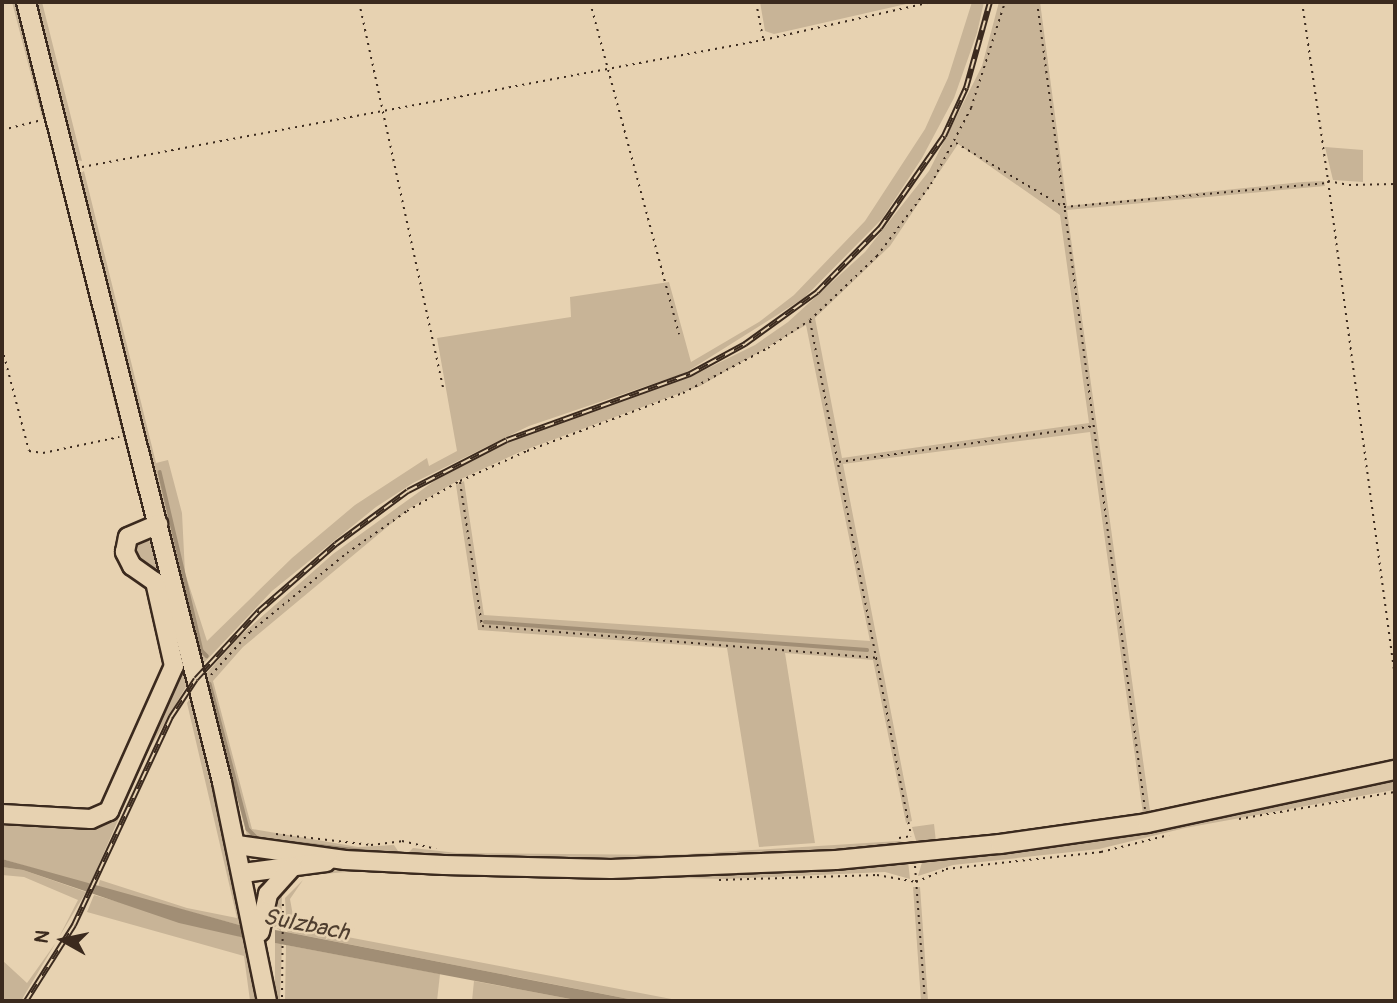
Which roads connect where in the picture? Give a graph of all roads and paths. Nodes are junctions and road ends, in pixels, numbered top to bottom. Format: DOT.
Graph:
graph roads {
  1 [pos="26,2"];
  2 [pos="359,2"];
  3 [pos="590,2"];
  4 [pos="756,2"];
  5 [pos="932,2"];
  6 [pos="1005,2"];
  7 [pos="1037,2"];
  8 [pos="1302,2"];
  9 [pos="763,40"];
  10 [pos="607,69"];
  11 [pos="386,109"];
  12 [pos="54,118"];
  13 [pos="2,130"];
  14 [pos="955,142"];
  15 [pos="68,170"];
  16 [pos="1328,182"];
  17 [pos="1395,184"];
  18 [pos="1064,207"];
  19 [pos="810,320"];
  20 [pos="679,334"];
  21 [pos="2,348"];
  22 [pos="443,388"];
  23 [pos="1094,426"];
  24 [pos="122,437"];
  25 [pos="838,462"];
  26 [pos="460,481"];
  27 [pos="158,524"];
  28 [pos="876,658"];
  29 [pos="1395,677"];
  30 [pos="199,691"];
  31 [pos="1395,770"];
  32 [pos="2,814"];
  33 [pos="1147,823"];
  34 [pos="276,834"];
  35 [pos="898,838"];
  36 [pos="237,845"];
  37 [pos="912,845"];
  38 [pos="442,850"];
  39 [pos="345,860"];
  40 [pos="292,867"];
  41 [pos="243,873"];
  42 [pos="916,882"];
  43 [pos="284,897"];
  44 [pos="257,920"];
  45 [pos="267,1001"];
  46 [pos="282,1001"];
  47 [pos="925,1001"];
  1 -- 12 [label="street"];
  2 -- 11 [label="path"];
  3 -- 10 [label="path"];
  4 -- 9 [label="path"];
  5 -- 9 [label="path"];
  6 -- 14 [label="path"];
  7 -- 18 [label="path"];
  8 -- 16 [label="path"];
  9 -- 10 [label="path"];
  10 -- 11 [label="path"];
  10 -- 20 [label="path"];
  11 -- 15 [label="path"];
  11 -- 22 [label="path"];
  12 -- 13 [label="path"];
  12 -- 15 [label="street"];
  14 -- 18 [label="path"];
  14 -- 19 [label="path"];
  15 -- 27 [label="street"];
  16 -- 17 [label="path"];
  16 -- 18 [label="path"];
  16 -- 29 [label="path"];
  18 -- 23 [label="path"];
  19 -- 25 [label="path"];
  19 -- 26 [label="path"];
  21 -- 24 [label="path"];
  23 -- 25 [label="path"];
  23 -- 33 [label="path"];
  25 -- 28 [label="path"];
  26 -- 28 [label="path"];
  26 -- 30 [label="path"];
  27 -- 30 [label="street"];
  27 -- 32 [label="street"];
  28 -- 37 [label="path"];
  30 -- 36 [label="street"];
  31 -- 33 [label="street"];
  33 -- 37 [label="street"];
  34 -- 38 [label="path"];
  35 -- 37 [label="path"];
  36 -- 39 [label="street"];
  36 -- 41 [label="street"];
  37 -- 39 [label="street"];
  39 -- 40 [label="street"];
  40 -- 41 [label="street"];
  40 -- 44 [label="street"];
  41 -- 44 [label="street"];
  42 -- 47 [label="path"];
  43 -- 46 [label="path"];
  44 -- 45 [label="street"];
}
